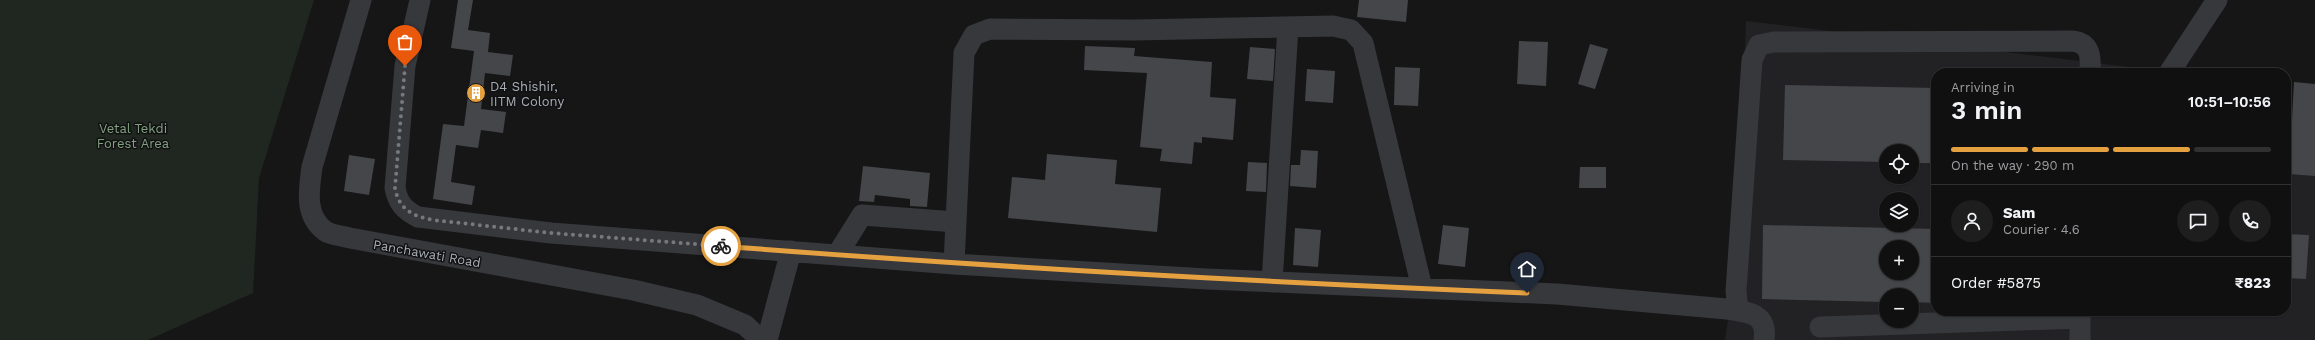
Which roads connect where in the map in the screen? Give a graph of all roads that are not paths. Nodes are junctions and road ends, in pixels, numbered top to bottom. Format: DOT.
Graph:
graph roads {
  1 [pos="361,0"];
  2 [pos="420,0"];
  3 [pos="2217,0"];
  4 [pos="1288,27"];
  5 [pos="2091,68"];
  6 [pos="2172,68"];
  7 [pos="956,222"];
  8 [pos="791,251"];
  9 [pos="837,255"];
  10 [pos="954,264"];
  11 [pos="1272,282"];
  12 [pos="1422,288"];
  13 [pos="1738,311"];
  14 [pos="2040,316"];
  15 [pos="2080,316"];
  16 [pos="1820,327"];
  17 [pos="761,340"];
  18 [pos="767,340"];
  19 [pos="1764,340"];
  20 [pos="2080,340"];
  1 -- 17 [label="street, Panchawati Road"];
  2 -- 8 [label="street"];
  3 -- 6 [label="street"];
  4 -- 7 [label="street"];
  4 -- 11 [label="street"];
  4 -- 12 [label="street"];
  5 -- 13 [label="street"];
  7 -- 9 [label="street"];
  7 -- 10 [label="street"];
  8 -- 9 [label="street"];
  8 -- 18 [label="street"];
  9 -- 10 [label="street"];
  10 -- 11 [label="street"];
  11 -- 12 [label="street"];
  12 -- 13 [label="street"];
  13 -- 19 [label="street"];
  14 -- 16 [label="street"];
  15 -- 20 [label="street"];
}
